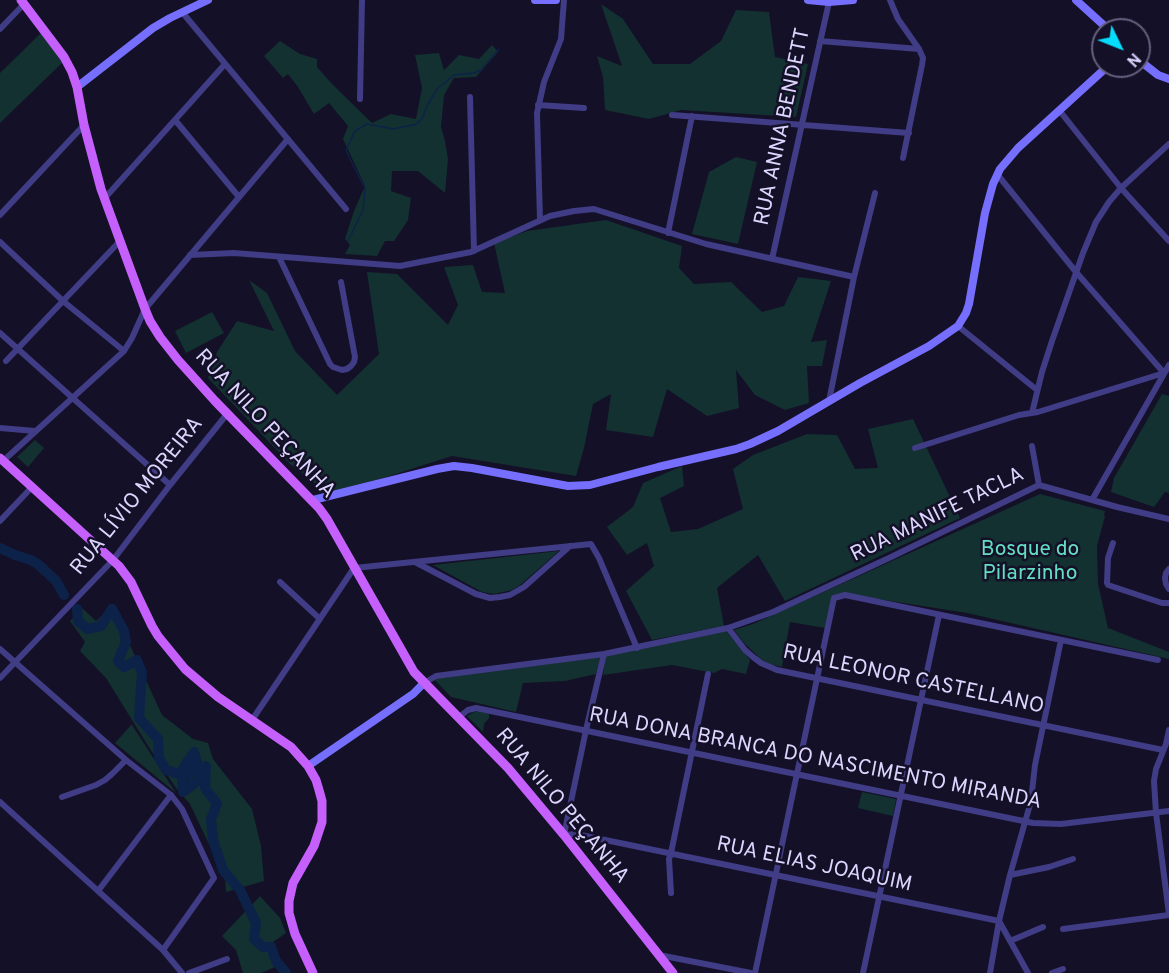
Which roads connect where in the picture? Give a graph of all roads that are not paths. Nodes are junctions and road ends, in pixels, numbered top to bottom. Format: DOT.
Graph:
graph roads {
  1 [pos="208,0"];
  2 [pos="362,0"];
  3 [pos="535,0"];
  4 [pos="556,0"];
  5 [pos="564,0"];
  6 [pos="808,0"];
  7 [pos="853,0"];
  8 [pos="890,0"];
  9 [pos="1076,0"];
  10 [pos="22,2"];
  11 [pos="829,2"];
  12 [pos="182,12"];
  13 [pos="1095,18"];
  14 [pos="0,30"];
  15 [pos="820,41"];
  16 [pos="919,49"];
  17 [pos="225,64"];
  18 [pos="1151,69"];
  19 [pos="1095,78"];
  20 [pos="1169,79"];
  21 [pos="77,87"];
  22 [pos="470,97"];
  23 [pos="360,99"];
  24 [pos="538,105"];
  25 [pos="584,108"];
  26 [pos="1059,110"];
  27 [pos="672,115"];
  28 [pos="692,116"];
  29 [pos="175,120"];
  30 [pos="84,125"];
  31 [pos="802,125"];
  32 [pos="909,133"];
  33 [pos="288,139"];
  34 [pos="1169,144"];
  35 [pos="903,158"];
  36 [pos="997,174"];
  37 [pos="1121,188"];
  38 [pos="875,193"];
  39 [pos="239,196"];
  40 [pos="104,199"];
  41 [pos="346,209"];
  42 [pos="0,215"];
  43 [pos="540,220"];
  44 [pos="668,233"];
  45 [pos="120,240"];
  46 [pos="1169,241"];
  47 [pos="0,242"];
  48 [pos="474,251"];
  49 [pos="190,255"];
  50 [pos="279,257"];
  51 [pos="772,259"];
  52 [pos="1076,272"];
  53 [pos="854,277"];
  54 [pos="341,282"];
  55 [pos="63,301"];
  56 [pos="145,309"];
  57 [pos="958,326"];
  58 [pos="0,333"];
  59 [pos="18,349"];
  60 [pos="124,351"];
  61 [pos="6,361"];
  62 [pos="1169,365"];
  63 [pos="1164,373"];
  64 [pos="1037,390"];
  65 [pos="73,398"];
  66 [pos="829,401"];
  67 [pos="1032,413"];
  68 [pos="227,414"];
  69 [pos="0,428"];
  70 [pos="35,431"];
  71 [pos="1032,446"];
  72 [pos="915,448"];
  73 [pos="1,460"];
  74 [pos="170,485"];
  75 [pos="1039,485"];
  76 [pos="32,487"];
  77 [pos="313,500"];
  78 [pos="1092,500"];
  79 [pos="1169,519"];
  80 [pos="0,521"];
  81 [pos="1113,543"];
  82 [pos="570,546"];
  83 [pos="113,560"];
  84 [pos="415,562"];
  85 [pos="354,568"];
  86 [pos="1169,569"];
  87 [pos="280,582"];
  88 [pos="1169,589"];
  89 [pos="1169,603"];
  90 [pos="939,615"];
  91 [pos="320,619"];
  92 [pos="728,628"];
  93 [pos="1061,640"];
  94 [pos="637,648"];
  95 [pos="0,649"];
  96 [pos="604,654"];
  97 [pos="1158,660"];
  98 [pos="15,663"];
  99 [pos="708,674"];
  100 [pos="0,678"];
  101 [pos="817,678"];
  102 [pos="424,683"];
  103 [pos="921,699"];
  104 [pos="459,717"];
  105 [pos="252,720"];
  106 [pos="1043,725"];
  107 [pos="586,730"];
  108 [pos="1169,730"];
  109 [pos="1163,750"];
  110 [pos="692,752"];
  111 [pos="126,760"];
  112 [pos="308,766"];
  113 [pos="797,774"];
  114 [pos="171,795"];
  115 [pos="901,796"];
  116 [pos="62,797"];
  117 [pos="0,802"];
  118 [pos="1169,811"];
  119 [pos="1156,813"];
  120 [pos="1025,822"];
  121 [pos="564,835"];
  122 [pos="671,853"];
  123 [pos="1073,859"];
  124 [pos="776,875"];
  125 [pos="1010,875"];
  126 [pos="98,891"];
  127 [pos="671,893"];
  128 [pos="880,896"];
  129 [pos="1169,914"];
  130 [pos="999,921"];
  131 [pos="1043,927"];
  132 [pos="1063,929"];
  133 [pos="1010,941"];
  134 [pos="163,950"];
  135 [pos="659,955"];
  136 [pos="227,959"];
  137 [pos="1063,969"];
  138 [pos="182,973"];
  139 [pos="189,973"];
  140 [pos="313,973"];
  141 [pos="673,973"];
  142 [pos="753,973"];
  143 [pos="864,973"];
  144 [pos="990,973"];
  145 [pos="1028,973"];
  146 [pos="1052,973"];
  1 -- 12 [label="street"];
  2 -- 23 [label="street"];
  3 -- 4 [label="street"];
  5 -- 24 [label="street"];
  6 -- 11 [label="street"];
  7 -- 11 [label="street"];
  8 -- 16 [label="street"];
  9 -- 13 [label="street"];
  10 -- 14 [label="street"];
  10 -- 21 [label="main road, RUA NILO PEÇANHA"];
  11 -- 15 [label="street, RUA ANNA BENDETT"];
  12 -- 17 [label="street"];
  12 -- 21 [label="street"];
  15 -- 16 [label="street"];
  15 -- 31 [label="street, RUA ANNA BENDETT"];
  16 -- 32 [label="street"];
  17 -- 29 [label="street"];
  17 -- 33 [label="street"];
  18 -- 20 [label="street"];
  19 -- 26 [label="street"];
  21 -- 30 [label="main road, RUA NILO PEÇANHA"];
  22 -- 48 [label="street"];
  24 -- 25 [label="street"];
  24 -- 43 [label="street"];
  26 -- 36 [label="street"];
  26 -- 37 [label="street"];
  27 -- 28 [label="street"];
  28 -- 31 [label="street"];
  28 -- 44 [label="street"];
  29 -- 39 [label="street"];
  29 -- 40 [label="street"];
  30 -- 40 [label="main road, RUA NILO PEÇANHA"];
  30 -- 42 [label="street"];
  31 -- 32 [label="street"];
  31 -- 51 [label="street, RUA ANNA BENDETT"];
  32 -- 35 [label="street"];
  33 -- 39 [label="street"];
  33 -- 41 [label="street"];
  34 -- 37 [label="street"];
  36 -- 52 [label="street"];
  36 -- 57 [label="street"];
  37 -- 46 [label="street"];
  37 -- 52 [label="street"];
  38 -- 53 [label="street"];
  39 -- 49 [label="street"];
  40 -- 45 [label="main road, RUA NILO PEÇANHA"];
  43 -- 44 [label="street"];
  43 -- 48 [label="street"];
  44 -- 51 [label="street"];
  45 -- 55 [label="street"];
  45 -- 56 [label="main road, RUA NILO PEÇANHA"];
  47 -- 55 [label="street"];
  48 -- 50 [label="street"];
  49 -- 50 [label="street"];
  49 -- 56 [label="street"];
  50 -- 54 [label="street"];
  51 -- 53 [label="street"];
  52 -- 63 [label="street"];
  52 -- 64 [label="street"];
  53 -- 66 [label="street"];
  55 -- 59 [label="street"];
  55 -- 60 [label="street"];
  56 -- 60 [label="street"];
  56 -- 68 [label="main road, RUA NILO PEÇANHA"];
  57 -- 64 [label="street"];
  57 -- 66 [label="street"];
  58 -- 59 [label="street"];
  59 -- 61 [label="street"];
  59 -- 65 [label="street"];
  60 -- 65 [label="street"];
  62 -- 63 [label="street"];
  63 -- 67 [label="street"];
  63 -- 78 [label="street"];
  64 -- 67 [label="street"];
  65 -- 70 [label="street"];
  65 -- 74 [label="street"];
  66 -- 77 [label="street"];
  67 -- 72 [label="street"];
  68 -- 74 [label="street, RUA LÍVIO MOREIRA"];
  68 -- 77 [label="main road, RUA NILO PEÇANHA"];
  69 -- 70 [label="street"];
  70 -- 73 [label="street"];
  71 -- 75 [label="street"];
  73 -- 76 [label="main road"];
  74 -- 83 [label="street, RUA LÍVIO MOREIRA"];
  75 -- 78 [label="street, RUA MANIFE TACLA"];
  75 -- 92 [label="street, RUA MANIFE TACLA"];
  76 -- 80 [label="street"];
  76 -- 83 [label="main road"];
  77 -- 85 [label="main road, RUA NILO PEÇANHA"];
  78 -- 79 [label="street, RUA MANIFE TACLA"];
  81 -- 89 [label="street"];
  82 -- 84 [label="street"];
  82 -- 84 [label="street"];
  82 -- 94 [label="street"];
  83 -- 98 [label="street, RUA LÍVIO MOREIRA"];
  83 -- 105 [label="main road"];
  84 -- 85 [label="street"];
  85 -- 91 [label="street"];
  85 -- 102 [label="main road, RUA NILO PEÇANHA"];
  86 -- 88 [label="street"];
  87 -- 91 [label="street"];
  90 -- 93 [label="street"];
  90 -- 101 [label="street"];
  90 -- 103 [label="street"];
  91 -- 105 [label="street"];
  92 -- 94 [label="street"];
  92 -- 101 [label="street, RUA LEONOR CASTELLANO"];
  93 -- 97 [label="street"];
  93 -- 106 [label="street"];
  94 -- 96 [label="street"];
  95 -- 98 [label="street"];
  96 -- 102 [label="street"];
  96 -- 107 [label="street"];
  98 -- 100 [label="street, RUA LÍVIO MOREIRA"];
  98 -- 111 [label="street"];
  99 -- 110 [label="street"];
  101 -- 103 [label="street, RUA LEONOR CASTELLANO"];
  101 -- 113 [label="street"];
  102 -- 104 [label="main road, RUA NILO PEÇANHA"];
  102 -- 112 [label="street"];
  103 -- 106 [label="street, RUA LEONOR CASTELLANO"];
  103 -- 115 [label="street"];
  104 -- 107 [label="street, RUA DONA BRANCA DO NASCIMENTO MIRANDA"];
  104 -- 121 [label="main road, RUA NILO PEÇANHA"];
  105 -- 112 [label="main road"];
  106 -- 109 [label="street, RUA LEONOR CASTELLANO"];
  106 -- 120 [label="street"];
  107 -- 110 [label="street, RUA DONA BRANCA DO NASCIMENTO MIRANDA"];
  107 -- 121 [label="street"];
  108 -- 109 [label="street"];
  109 -- 119 [label="street"];
  110 -- 113 [label="street, RUA DONA BRANCA DO NASCIMENTO MIRANDA"];
  110 -- 122 [label="street"];
  111 -- 114 [label="street"];
  111 -- 116 [label="street"];
  112 -- 140 [label="main road"];
  113 -- 115 [label="street, RUA DONA BRANCA DO NASCIMENTO MIRANDA"];
  113 -- 124 [label="street"];
  114 -- 126 [label="street"];
  114 -- 134 [label="street"];
  115 -- 120 [label="street, RUA DONA BRANCA DO NASCIMENTO MIRANDA"];
  115 -- 128 [label="street"];
  117 -- 126 [label="street"];
  118 -- 119 [label="street, RUA DONA BRANCA DO NASCIMENTO MIRANDA"];
  119 -- 120 [label="street, RUA DONA BRANCA DO NASCIMENTO MIRANDA"];
  119 -- 129 [label="street"];
  120 -- 125 [label="street"];
  121 -- 122 [label="street, RUA ELIAS JOAQUIM"];
  121 -- 135 [label="main road, RUA NILO PEÇANHA"];
  122 -- 124 [label="street, RUA ELIAS JOAQUIM"];
  122 -- 127 [label="street"];
  123 -- 125 [label="street"];
  124 -- 128 [label="street, RUA ELIAS JOAQUIM"];
  124 -- 142 [label="street"];
  125 -- 130 [label="street"];
  126 -- 134 [label="street"];
  128 -- 130 [label="street, RUA ELIAS JOAQUIM"];
  128 -- 143 [label="street"];
  129 -- 132 [label="street"];
  130 -- 133 [label="street"];
  130 -- 144 [label="street"];
  131 -- 133 [label="street"];
  133 -- 145 [label="street"];
  134 -- 138 [label="street"];
  135 -- 141 [label="main road, RUA NILO PEÇANHA"];
  135 -- 142 [label="street"];
  136 -- 139 [label="street"];
  137 -- 146 [label="street"];
}
